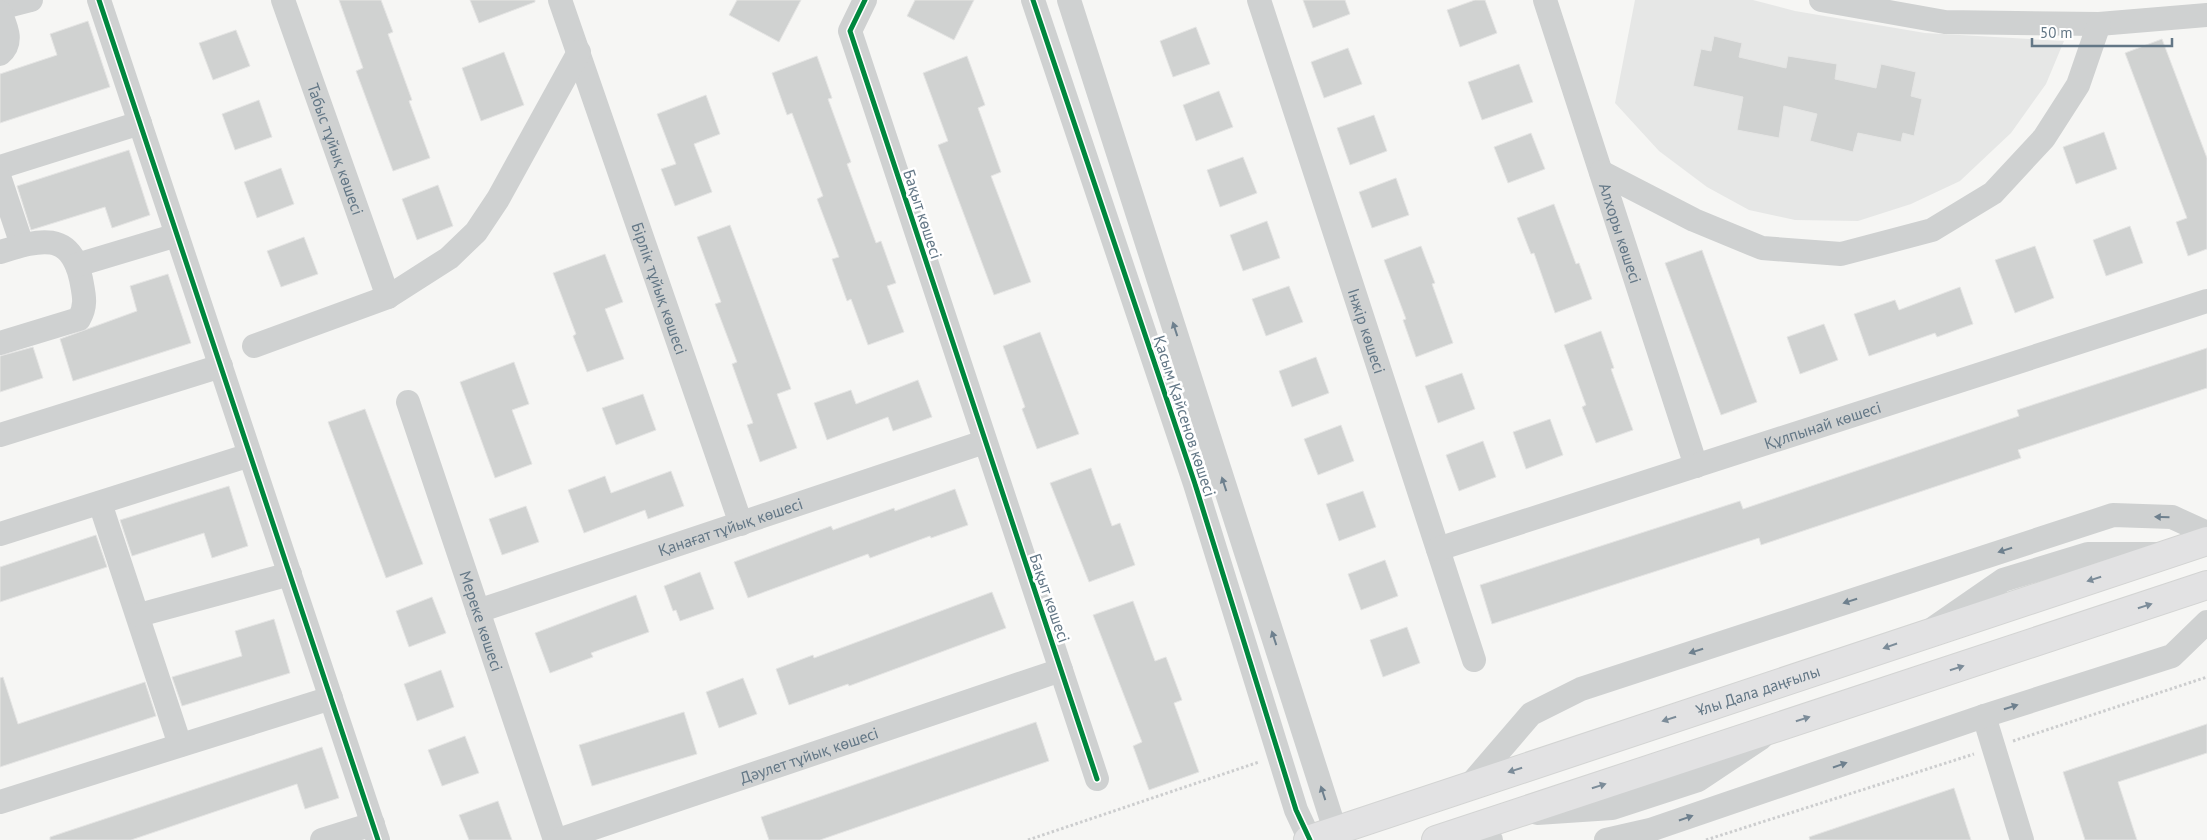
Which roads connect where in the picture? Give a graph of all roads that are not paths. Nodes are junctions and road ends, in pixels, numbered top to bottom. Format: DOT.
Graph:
graph roads {
  1 [pos="31,0"];
  2 [pos="99,0"];
  3 [pos="283,0"];
  4 [pos="560,0"];
  5 [pos="865,0"];
  6 [pos="1033,0"];
  7 [pos="1069,0"];
  8 [pos="1259,0"];
  9 [pos="1545,0"];
  10 [pos="1821,0"];
  11 [pos="0,10"];
  12 [pos="2207,15"];
  13 [pos="2099,24"];
  14 [pos="579,52"];
  15 [pos="0,54"];
  16 [pos="140,123"];
  17 [pos="0,166"];
  18 [pos="1601,172"];
  19 [pos="0,179"];
  20 [pos="177,235"];
  21 [pos="22,245"];
  22 [pos="0,252"];
  23 [pos="78,265"];
  24 [pos="388,297"];
  25 [pos="2207,301"];
  26 [pos="0,343"];
  27 [pos="254,346"];
  28 [pos="221,366"];
  29 [pos="408,402"];
  30 [pos="0,435"];
  31 [pos="984,442"];
  32 [pos="250,455"];
  33 [pos="1696,466"];
  34 [pos="100,503"];
  35 [pos="741,524"];
  36 [pos="2207,533"];
  37 [pos="0,534"];
  38 [pos="2207,541"];
  39 [pos="1438,549"];
  40 [pos="290,574"];
  41 [pos="2207,585"];
  42 [pos="478,612"];
  43 [pos="139,615"];
  44 [pos="2207,622"];
  45 [pos="1474,660"];
  46 [pos="1061,670"];
  47 [pos="331,698"];
  48 [pos="1984,716"];
  49 [pos="180,745"];
  50 [pos="1097,779"];
  51 [pos="1470,785"];
  52 [pos="0,802"];
  53 [pos="376,832"];
  54 [pos="1334,835"];
  55 [pos="1651,835"];
  56 [pos="1444,837"];
  57 [pos="322,840"];
  58 [pos="556,840"];
  59 [pos="1309,840"];
  60 [pos="1491,840"];
  61 [pos="1606,840"];
  62 [pos="2022,840"];
  1 -- 11 [label="street"];
  2 -- 16 [label="street"];
  3 -- 24 [label="street, Табыс тұйық көшесі"];
  4 -- 14 [label="street, Бірлік тұйық көшесі"];
  5 -- 31 [label="street, Бақыт көшесі"];
  6 -- 59 [label="street, Қасым Қайсенов көшесі"];
  54 -- 7 [label="street, Қасым Қайсенов көшесі, one-way"];
  8 -- 39 [label="street, Інжір көшесі"];
  9 -- 18 [label="street, Алхоры көшесі"];
  10 -- 13 [label="street"];
  11 -- 15 [label="street"];
  12 -- 13 [label="street"];
  13 -- 18 [label="street"];
  14 -- 24 [label="street"];
  14 -- 35 [label="street, Бірлік тұйық көшесі"];
  16 -- 17 [label="street"];
  16 -- 20 [label="street"];
  18 -- 33 [label="street, Алхоры көшесі"];
  19 -- 21 [label="street"];
  20 -- 23 [label="street"];
  20 -- 28 [label="street"];
  21 -- 22 [label="street"];
  21 -- 23 [label="street"];
  23 -- 26 [label="street"];
  24 -- 27 [label="street"];
  25 -- 33 [label="street, Құлпынай көшесі"];
  28 -- 30 [label="street"];
  28 -- 32 [label="street"];
  29 -- 42 [label="street, Мереке көшесі"];
  31 -- 35 [label="street, Қанағат тұйық көшесі"];
  31 -- 46 [label="street, Бақыт көшесі"];
  32 -- 34 [label="street"];
  32 -- 40 [label="street"];
  33 -- 39 [label="street, Құлпынай көшесі"];
  34 -- 37 [label="street"];
  34 -- 43 [label="street"];
  35 -- 42 [label="street, Қанағат тұйық көшесі"];
  36 -- 51 [label="street, one-way"];
  38 -- 51 [label="main road, Ұлы Дала даңғылы, one-way"];
  39 -- 45 [label="street, Інжір көшесі"];
  40 -- 43 [label="street"];
  40 -- 47 [label="street"];
  56 -- 41 [label="main road, one-way"];
  42 -- 58 [label="street, Мереке көшесі"];
  43 -- 49 [label="street"];
  48 -- 44 [label="street, one-way"];
  46 -- 50 [label="street, Бақыт көшесі"];
  46 -- 58 [label="street, Дәулет тұйық көшесі"];
  47 -- 49 [label="street"];
  47 -- 53 [label="street"];
  55 -- 48 [label="street, one-way"];
  48 -- 62 [label="street"];
  49 -- 52 [label="street"];
  51 -- 54 [label="main road, Ұлы Дала даңғылы"];
  53 -- 57 [label="street"];
  54 -- 59 [label="main road, Ұлы Дала даңғылы"];
  55 -- 61 [label="street"];
  56 -- 60 [label="street"];
}
